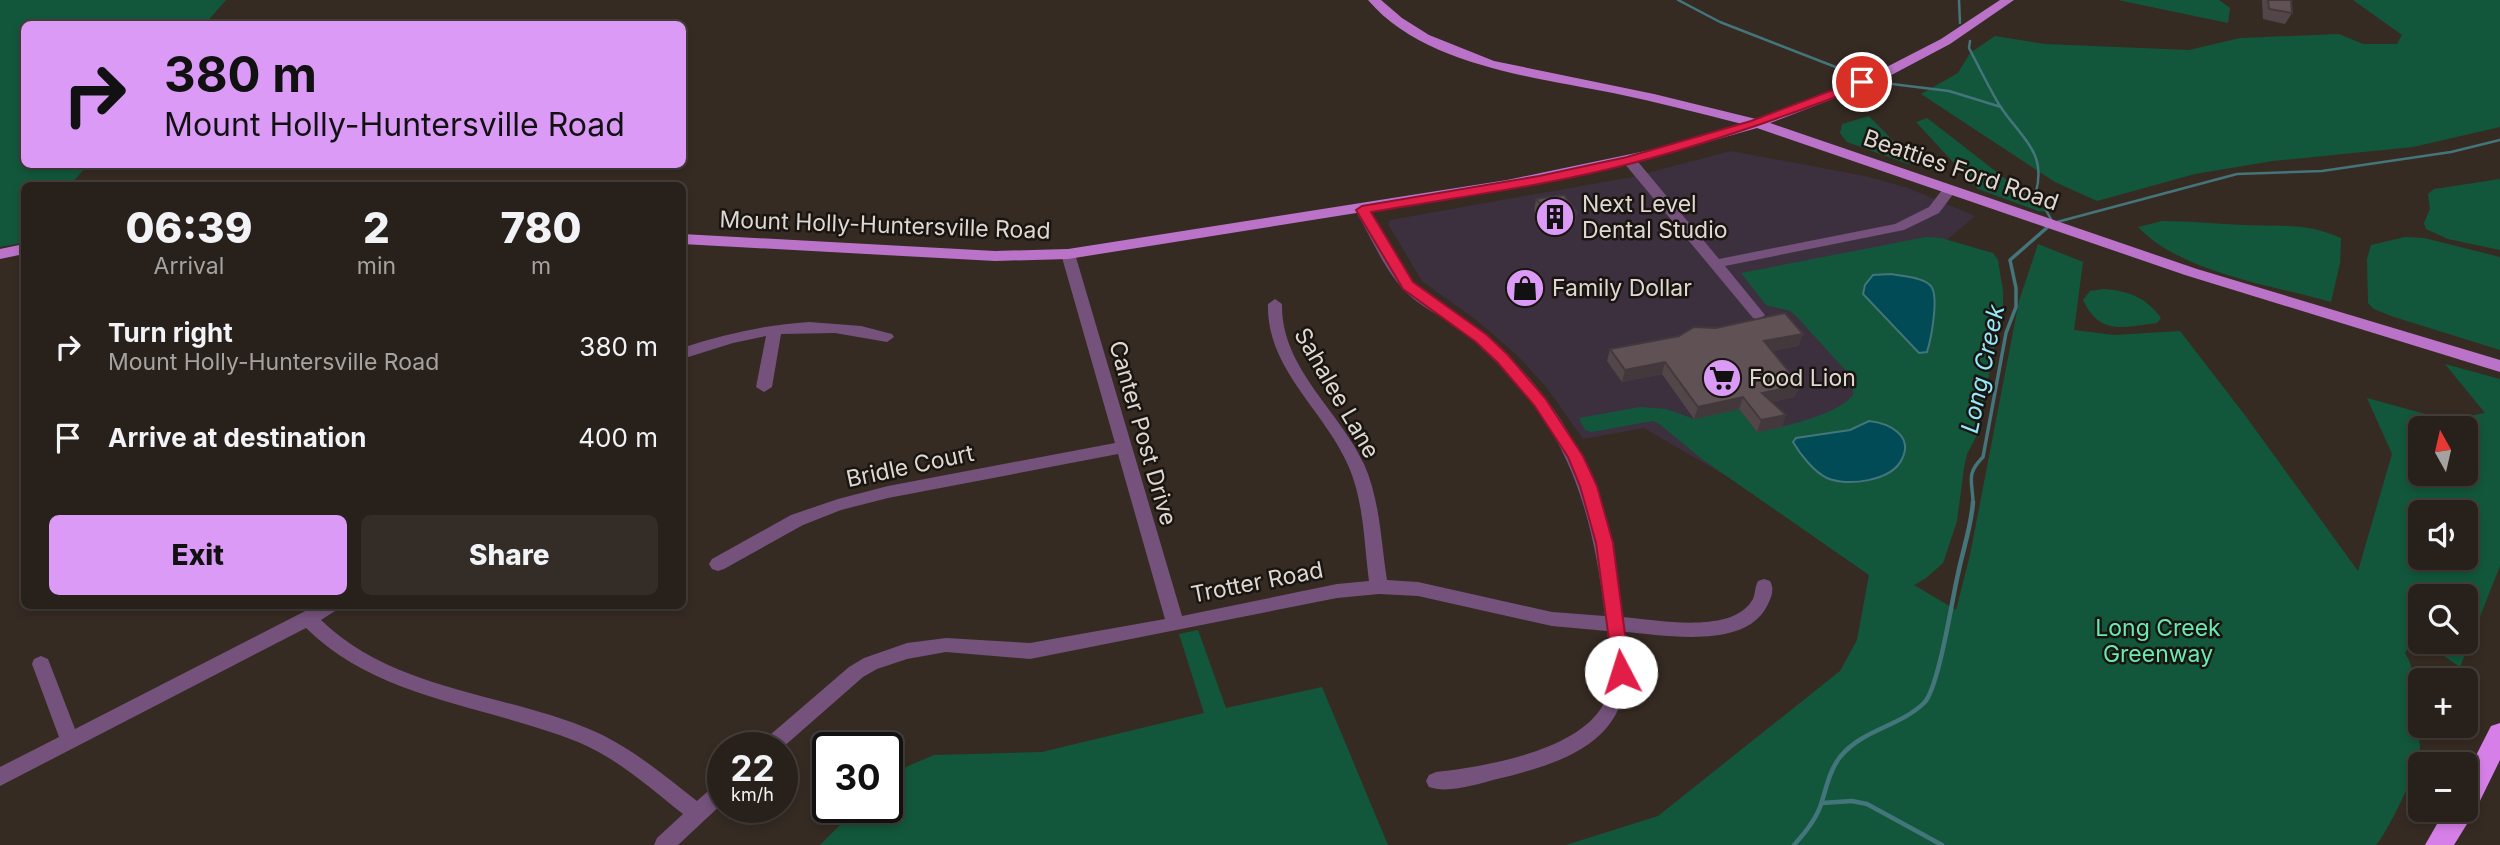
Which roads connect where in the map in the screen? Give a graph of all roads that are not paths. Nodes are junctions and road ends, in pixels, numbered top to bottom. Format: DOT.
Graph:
graph roads {
  1 [pos="1374,0"];
  2 [pos="2008,0"];
  3 [pos="1756,123"];
  4 [pos="1629,160"];
  5 [pos="1950,189"];
  6 [pos="1362,210"];
  7 [pos="686,239"];
  8 [pos="21,250"];
  9 [pos="0,254"];
  10 [pos="1068,254"];
  11 [pos="1716,264"];
  12 [pos="1275,304"];
  13 [pos="1758,315"];
  14 [pos="775,330"];
  15 [pos="887,337"];
  16 [pos="686,353"];
  17 [pos="2500,366"];
  18 [pos="764,387"];
  19 [pos="1123,447"];
  20 [pos="718,564"];
  21 [pos="1765,586"];
  22 [pos="1379,587"];
  23 [pos="324,609"];
  24 [pos="308,619"];
  25 [pos="1175,624"];
  26 [pos="1615,625"];
  27 [pos="41,664"];
  28 [pos="786,732"];
  29 [pos="2500,734"];
  30 [pos="70,742"];
  31 [pos="0,777"];
  32 [pos="2478,778"];
  33 [pos="1436,781"];
  34 [pos="707,804"];
  35 [pos="696,813"];
  36 [pos="2452,822"];
  37 [pos="664,845"];
  38 [pos="2438,845"];
  1 -- 3 [label="main road, Beatties Ford Road"];
  2 -- 3 [label="main road, Mount Holly-Huntersville Road"];
  3 -- 4 [label="main road, Mount Holly-Huntersville Road"];
  3 -- 5 [label="main road, Beatties Ford Road"];
  4 -- 6 [label="main road, Mount Holly-Huntersville Road"];
  4 -- 11 [label="street"];
  5 -- 11 [label="street"];
  5 -- 17 [label="main road, Beatties Ford Road"];
  6 -- 10 [label="main road, Mount Holly-Huntersville Road"];
  6 -- 26 [label="street"];
  7 -- 10 [label="main road, Mount Holly-Huntersville Road"];
  8 -- 9 [label="main road"];
  10 -- 19 [label="street, Canter Post Drive"];
  11 -- 13 [label="street"];
  12 -- 22 [label="street, Sahalee Lane"];
  14 -- 15 [label="street"];
  14 -- 16 [label="street"];
  14 -- 18 [label="street"];
  19 -- 20 [label="street, Bridle Court"];
  19 -- 25 [label="street, Canter Post Drive"];
  21 -- 26 [label="street, Trotter Road"];
  22 -- 25 [label="street, Trotter Road"];
  22 -- 26 [label="street, Trotter Road"];
  23 -- 24 [label="street"];
  24 -- 30 [label="street"];
  24 -- 35 [label="street"];
  25 -- 28 [label="street, Trotter Road"];
  26 -- 33 [label="street"];
  27 -- 30 [label="street"];
  29 -- 32 [label="highway"];
  30 -- 31 [label="street"];
  34 -- 35 [label="street"];
  35 -- 37 [label="street"];
  36 -- 38 [label="highway"];
}
